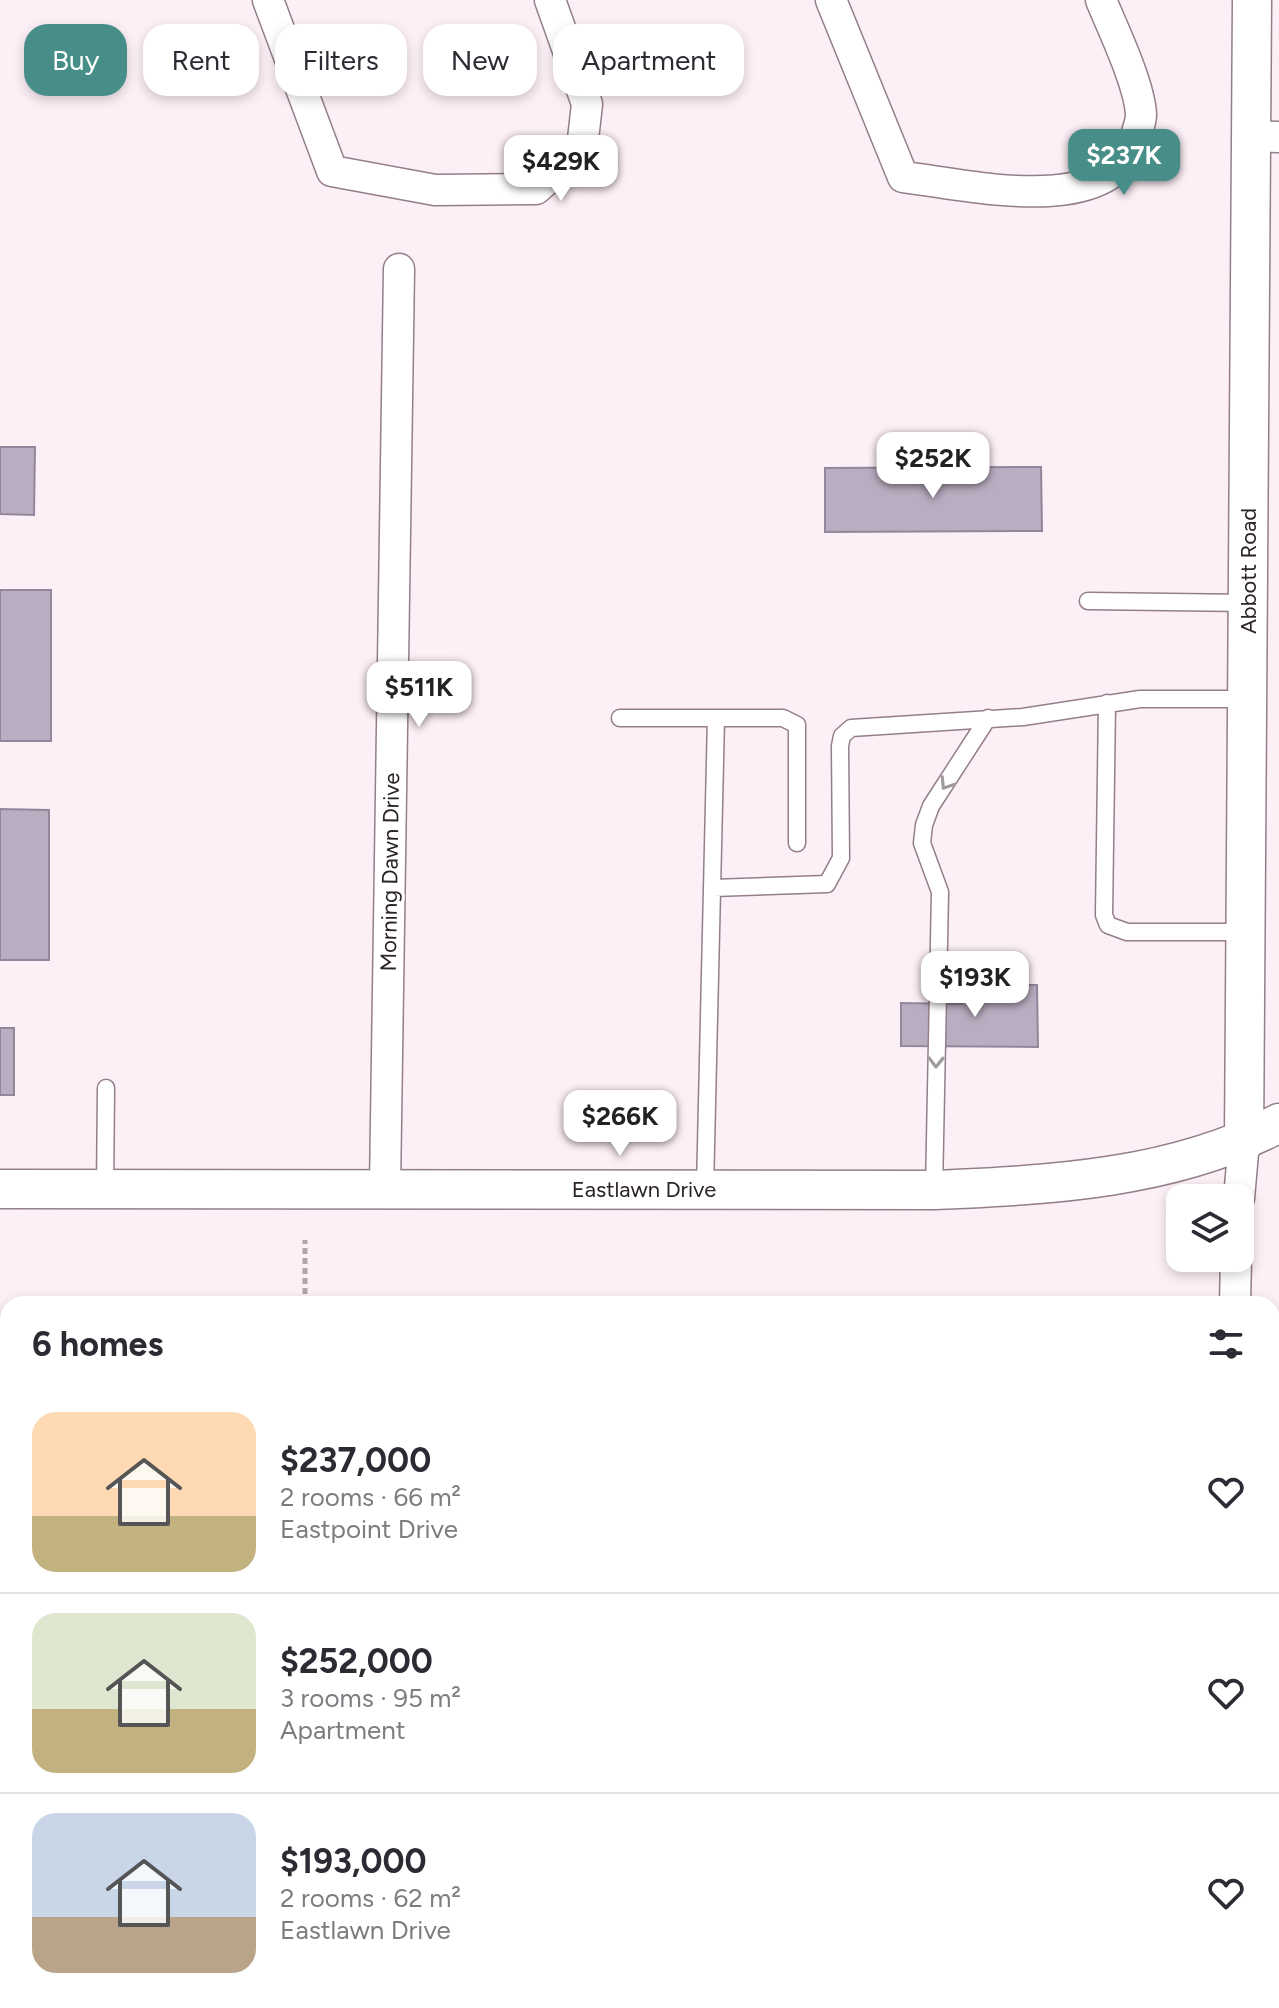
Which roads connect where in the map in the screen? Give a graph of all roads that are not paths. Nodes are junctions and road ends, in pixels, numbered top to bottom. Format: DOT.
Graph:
graph roads {
  1 [pos="268,0"];
  2 [pos="550,0"];
  3 [pos="831,0"];
  4 [pos="1101,0"];
  5 [pos="1252,0"];
  6 [pos="1265,137"];
  7 [pos="399,269"];
  8 [pos="1088,601"];
  9 [pos="1248,603"];
  10 [pos="1247,699"];
  11 [pos="1107,703"];
  12 [pos="620,718"];
  13 [pos="716,718"];
  14 [pos="988,718"];
  15 [pos="797,843"];
  16 [pos="713,888"];
  17 [pos="1246,932"];
  18 [pos="106,1088"];
  19 [pos="1279,1123"];
  20 [pos="1244,1142"];
  21 [pos="1240,1184"];
  22 [pos="385,1187"];
  23 [pos="0,1189"];
  24 [pos="705,1189"];
  25 [pos="105,1190"];
  26 [pos="934,1190"];
  27 [pos="1236,1272"];
  28 [pos="1235,1296"];
  1 -- 2 [label="street"];
  3 -- 4 [label="street"];
  5 -- 6 [label="street, Abbott Road"];
  6 -- 9 [label="street, Abbott Road"];
  7 -- 22 [label="street, Morning Dawn Drive"];
  8 -- 9 [label="lane"];
  9 -- 10 [label="street, Abbott Road"];
  10 -- 11 [label="lane"];
  10 -- 17 [label="street, Abbott Road"];
  11 -- 14 [label="lane"];
  11 -- 17 [label="lane"];
  12 -- 13 [label="lane"];
  13 -- 15 [label="lane"];
  13 -- 16 [label="lane"];
  14 -- 16 [label="lane"];
  14 -- 26 [label="lane, one-way"];
  16 -- 24 [label="lane"];
  17 -- 20 [label="street, Abbott Road"];
  18 -- 25 [label="lane"];
  19 -- 20 [label="street, Eastlawn Drive"];
  20 -- 21 [label="street"];
  20 -- 26 [label="street, Eastlawn Drive"];
  22 -- 24 [label="street, Eastlawn Drive"];
  22 -- 25 [label="street, Eastlawn Drive"];
  23 -- 25 [label="street, Eastlawn Drive"];
  24 -- 26 [label="street, Eastlawn Drive"];
  27 -- 28 [label="street"];
}
